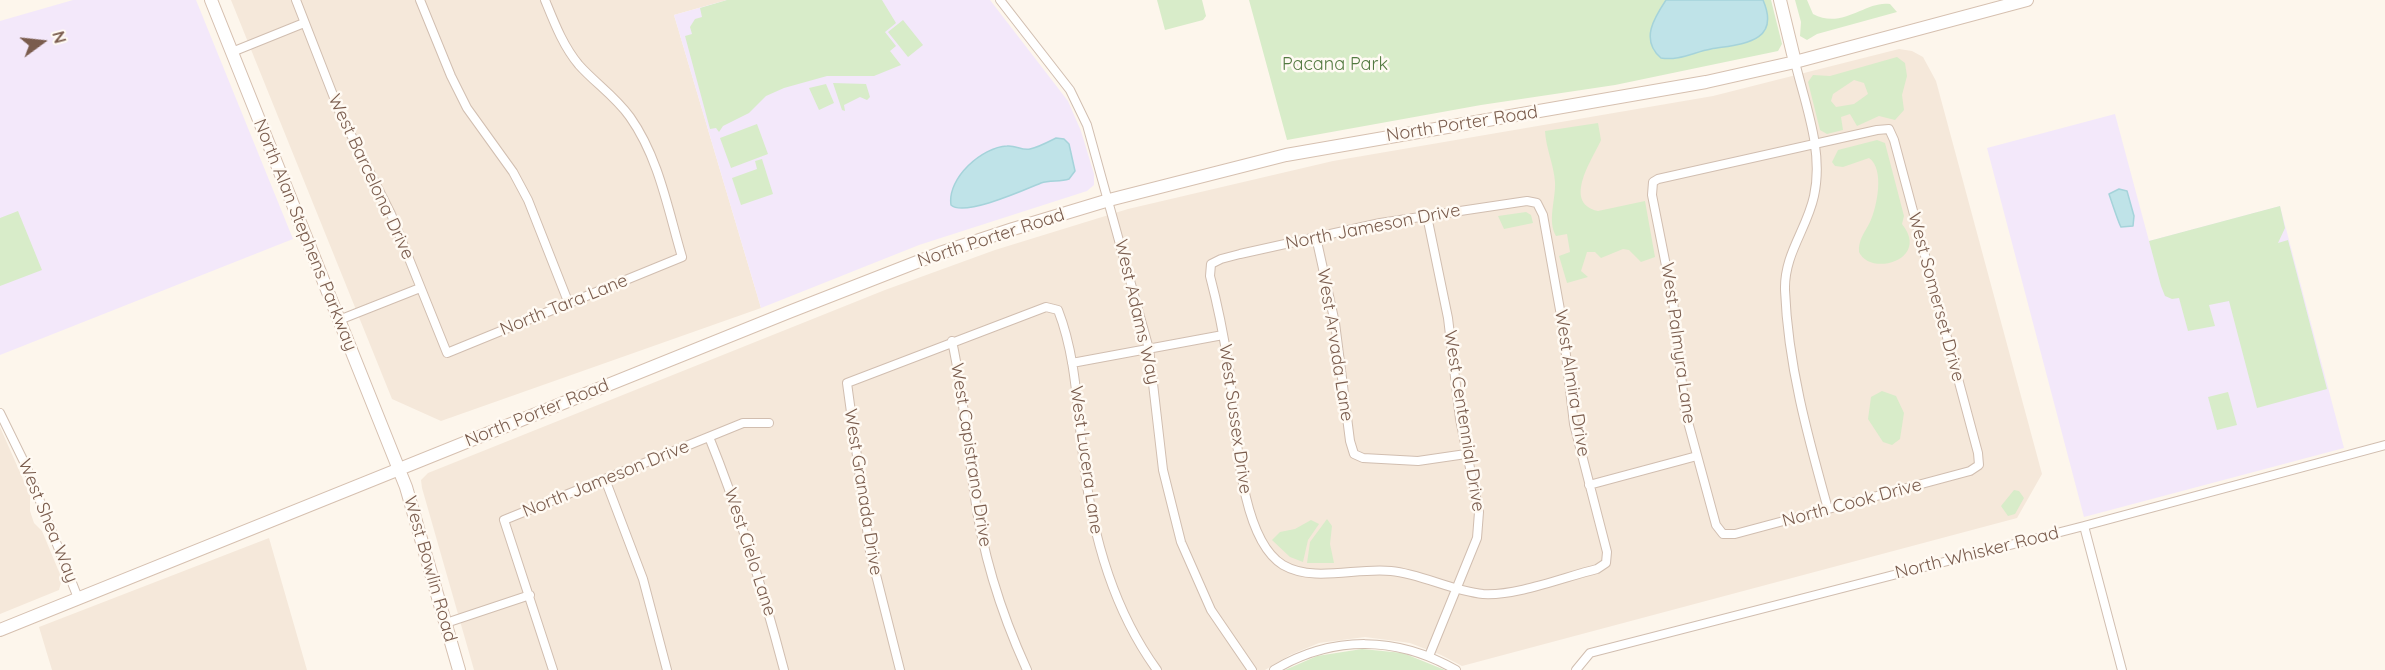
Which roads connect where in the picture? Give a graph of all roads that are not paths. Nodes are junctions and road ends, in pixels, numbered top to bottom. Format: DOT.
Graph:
graph roads {
  1 [pos="211,0"];
  2 [pos="296,0"];
  3 [pos="420,0"];
  4 [pos="545,0"];
  5 [pos="1000,0"];
  6 [pos="1780,0"];
  7 [pos="2027,0"];
  8 [pos="304,23"];
  9 [pos="232,52"];
  10 [pos="1795,62"];
  11 [pos="1815,145"];
  12 [pos="1109,200"];
  13 [pos="1538,203"];
  14 [pos="1427,216"];
  15 [pos="1316,237"];
  16 [pos="1211,264"];
  17 [pos="420,288"];
  18 [pos="569,304"];
  19 [pos="339,320"];
  20 [pos="1223,335"];
  21 [pos="952,341"];
  22 [pos="1149,349"];
  23 [pos="447,353"];
  24 [pos="1072,363"];
  25 [pos="0,413"];
  26 [pos="769,423"];
  27 [pos="709,437"];
  28 [pos="2385,445"];
  29 [pos="1466,454"];
  30 [pos="1697,456"];
  31 [pos="1979,465"];
  32 [pos="399,469"];
  33 [pos="605,479"];
  34 [pos="1589,485"];
  35 [pos="1828,509"];
  36 [pos="2084,526"];
  37 [pos="1724,534"];
  38 [pos="1456,587"];
  39 [pos="530,595"];
  40 [pos="78,598"];
  41 [pos="446,623"];
  42 [pos="0,630"];
  43 [pos="1429,656"];
  44 [pos="459,670"];
  45 [pos="553,670"];
  46 [pos="668,670"];
  47 [pos="784,670"];
  48 [pos="900,670"];
  49 [pos="1028,670"];
  50 [pos="1157,670"];
  51 [pos="1252,670"];
  52 [pos="1274,670"];
  53 [pos="1456,670"];
  54 [pos="1576,670"];
  55 [pos="2122,670"];
  1 -- 9 [label="street, North Alan Stephens Parkway"];
  2 -- 8 [label="street, West Barcelona Drive"];
  3 -- 18 [label="street"];
  4 -- 18 [label="street, North Tara Lane"];
  5 -- 12 [label="street, West Adams Way"];
  6 -- 10 [label="street"];
  7 -- 10 [label="street, North Porter Road"];
  8 -- 9 [label="street"];
  8 -- 17 [label="street, West Barcelona Drive"];
  9 -- 19 [label="street, North Alan Stephens Parkway"];
  10 -- 11 [label="street"];
  10 -- 12 [label="street, North Porter Road"];
  11 -- 30 [label="street, West Palmyra Lane"];
  11 -- 31 [label="street, West Somerset Drive"];
  11 -- 35 [label="street"];
  12 -- 22 [label="street, West Adams Way"];
  12 -- 32 [label="street, North Porter Road"];
  13 -- 14 [label="street, North Jameson Drive"];
  13 -- 34 [label="street, West Almira Drive"];
  14 -- 15 [label="street, North Jameson Drive"];
  14 -- 29 [label="street, West Centennial Drive"];
  15 -- 16 [label="street, North Jameson Drive"];
  15 -- 29 [label="street, West Arvada Lane"];
  16 -- 20 [label="street, West Sussex Drive"];
  17 -- 19 [label="street"];
  17 -- 23 [label="street, West Barcelona Drive"];
  18 -- 23 [label="street, North Tara Lane"];
  19 -- 32 [label="street, North Alan Stephens Parkway"];
  20 -- 22 [label="street"];
  20 -- 38 [label="street, West Sussex Drive"];
  21 -- 24 [label="street, West Lucera Lane"];
  21 -- 48 [label="street, West Granada Drive"];
  21 -- 49 [label="street, West Capistrano Drive"];
  22 -- 24 [label="street"];
  22 -- 51 [label="street, West Adams Way"];
  24 -- 50 [label="street, West Lucera Lane"];
  25 -- 40 [label="street, West Shea Way"];
  26 -- 27 [label="street, North Jameson Drive"];
  27 -- 33 [label="street, North Jameson Drive"];
  27 -- 47 [label="street, West Cielo Lane"];
  28 -- 36 [label="street, North Whisker Road"];
  29 -- 38 [label="street, West Centennial Drive"];
  30 -- 34 [label="street"];
  30 -- 37 [label="street, West Palmyra Lane"];
  31 -- 35 [label="street, North Cook Drive"];
  32 -- 40 [label="street, North Porter Road"];
  32 -- 41 [label="street, West Bowlin Road"];
  33 -- 39 [label="street, North Jameson Drive"];
  33 -- 46 [label="street"];
  34 -- 38 [label="street, West Almira Drive"];
  35 -- 37 [label="street, North Cook Drive"];
  36 -- 54 [label="street, North Whisker Road"];
  36 -- 55 [label="street"];
  38 -- 43 [label="street, West Centennial Drive"];
  39 -- 41 [label="street"];
  39 -- 45 [label="street"];
  40 -- 42 [label="street, North Porter Road"];
  41 -- 44 [label="street, West Bowlin Road"];
  43 -- 52 [label="street"];
  43 -- 53 [label="street"];
}
